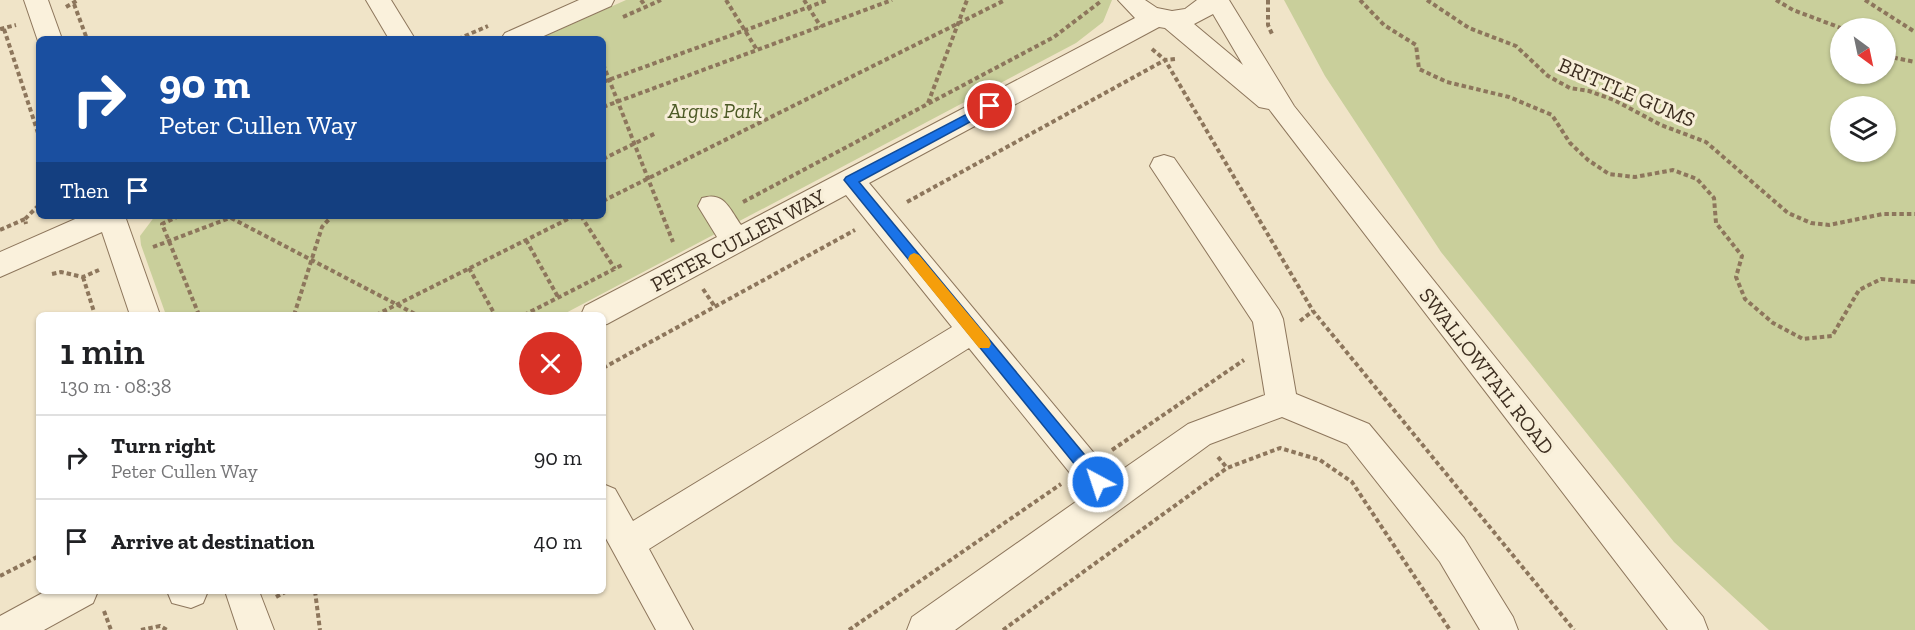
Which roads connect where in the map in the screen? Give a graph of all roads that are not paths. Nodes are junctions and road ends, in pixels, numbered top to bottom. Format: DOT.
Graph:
graph roads {
  1 [pos="36,0"];
  2 [pos="378,0"];
  3 [pos="602,0"];
  4 [pos="1128,0"];
  5 [pos="1211,0"];
  6 [pos="1217,0"];
  7 [pos="1164,18"];
  8 [pos="48,36"];
  9 [pos="400,36"];
  10 [pos="520,36"];
  11 [pos="1070,64"];
  12 [pos="1285,113"];
  13 [pos="1164,166"];
  14 [pos="850,180"];
  15 [pos="715,211"];
  16 [pos="104,219"];
  17 [pos="112,219"];
  18 [pos="736,241"];
  19 [pos="0,265"];
  20 [pos="144,312"];
  21 [pos="602,312"];
  22 [pos="973,330"];
  23 [pos="1282,403"];
  24 [pos="1110,497"];
  25 [pos="606,506"];
  26 [pos="627,544"];
  27 [pos="75,594"];
  28 [pos="243,594"];
  29 [pos="9,630"];
  30 [pos="256,630"];
  31 [pos="675,630"];
  32 [pos="925,630"];
  33 [pos="1500,630"];
  34 [pos="1690,630"];
  1 -- 8 [label="street"];
  2 -- 9 [label="street"];
  3 -- 10 [label="street"];
  4 -- 7 [label="street, SWALLOWTAIL ROAD"];
  4 -- 11 [label="street, PETER CULLEN WAY"];
  5 -- 7 [label="street"];
  6 -- 12 [label="street, SWALLOWTAIL ROAD"];
  7 -- 11 [label="street, PETER CULLEN WAY"];
  7 -- 12 [label="street, SWALLOWTAIL ROAD"];
  11 -- 14 [label="street, PETER CULLEN WAY"];
  12 -- 34 [label="street, SWALLOWTAIL ROAD"];
  13 -- 23 [label="street"];
  14 -- 18 [label="street, PETER CULLEN WAY"];
  14 -- 22 [label="street"];
  15 -- 18 [label="street"];
  16 -- 19 [label="street"];
  17 -- 20 [label="street"];
  18 -- 21 [label="street, PETER CULLEN WAY"];
  22 -- 24 [label="street"];
  22 -- 26 [label="street"];
  23 -- 24 [label="street"];
  23 -- 33 [label="street"];
  24 -- 32 [label="street"];
  25 -- 26 [label="street"];
  26 -- 31 [label="street"];
  27 -- 29 [label="street"];
  28 -- 30 [label="street"];
}
